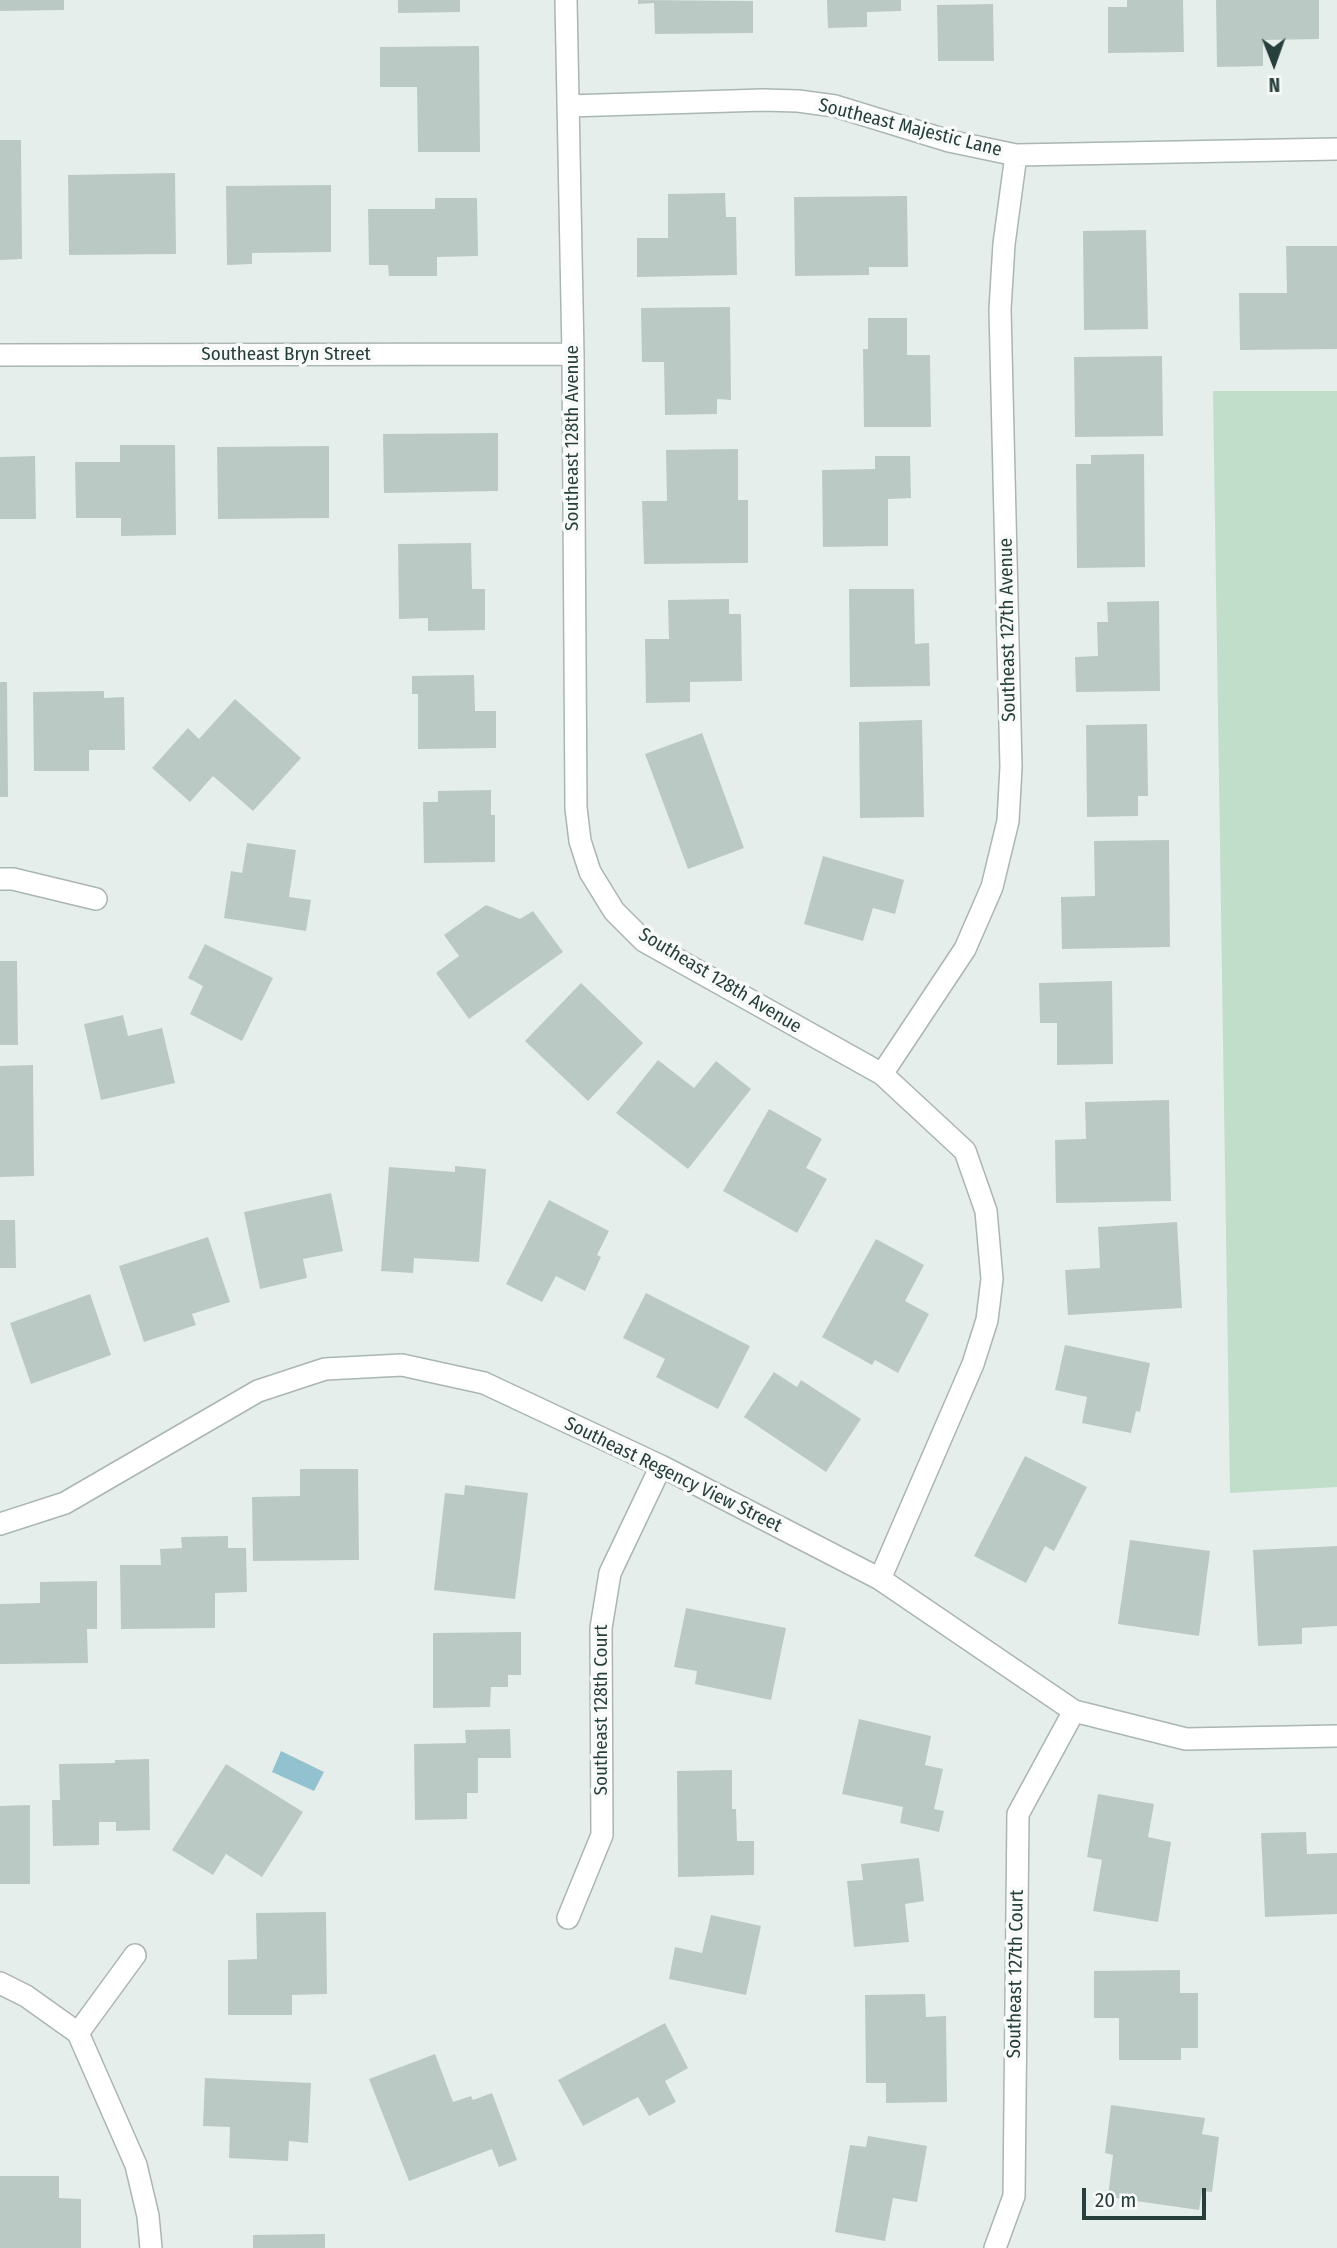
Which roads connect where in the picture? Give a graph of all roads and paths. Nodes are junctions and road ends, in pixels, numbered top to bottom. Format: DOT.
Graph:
graph roads {
  1 [pos="566,0"];
  2 [pos="568,106"];
  3 [pos="1337,149"];
  4 [pos="1016,155"];
  5 [pos="573,354"];
  6 [pos="0,355"];
  7 [pos="0,879"];
  8 [pos="96,899"];
  9 [pos="882,1074"];
  10 [pos="661,1466"];
  11 [pos="0,1524"];
  12 [pos="880,1579"];
  13 [pos="1074,1712"];
  14 [pos="1337,1736"];
  15 [pos="568,1918"];
  16 [pos="135,1955"];
  17 [pos="0,1983"];
  18 [pos="78,2033"];
  19 [pos="150,2248"];
  20 [pos="995,2248"];
  1 -- 2 [label="street, Southeast 128th Avenue"];
  2 -- 4 [label="street, Southeast Majestic Lane"];
  2 -- 5 [label="street, Southeast 128th Avenue"];
  3 -- 4 [label="street, Southeast Majestic Lane"];
  4 -- 9 [label="street, Southeast 127th Avenue"];
  5 -- 6 [label="street, Southeast Bryn Street"];
  5 -- 9 [label="street, Southeast 128th Avenue"];
  7 -- 8 [label="street"];
  9 -- 12 [label="street, Southeast 128th Avenue"];
  10 -- 11 [label="street, Southeast Regency View Street"];
  10 -- 12 [label="street, Southeast Regency View Street"];
  10 -- 15 [label="street, Southeast 128th Court"];
  12 -- 13 [label="street, Southeast Regency View Street"];
  13 -- 14 [label="street, Southeast Regency View Street"];
  13 -- 20 [label="street, Southeast 127th Court"];
  16 -- 18 [label="street"];
  17 -- 18 [label="street"];
  18 -- 19 [label="street"];
}
